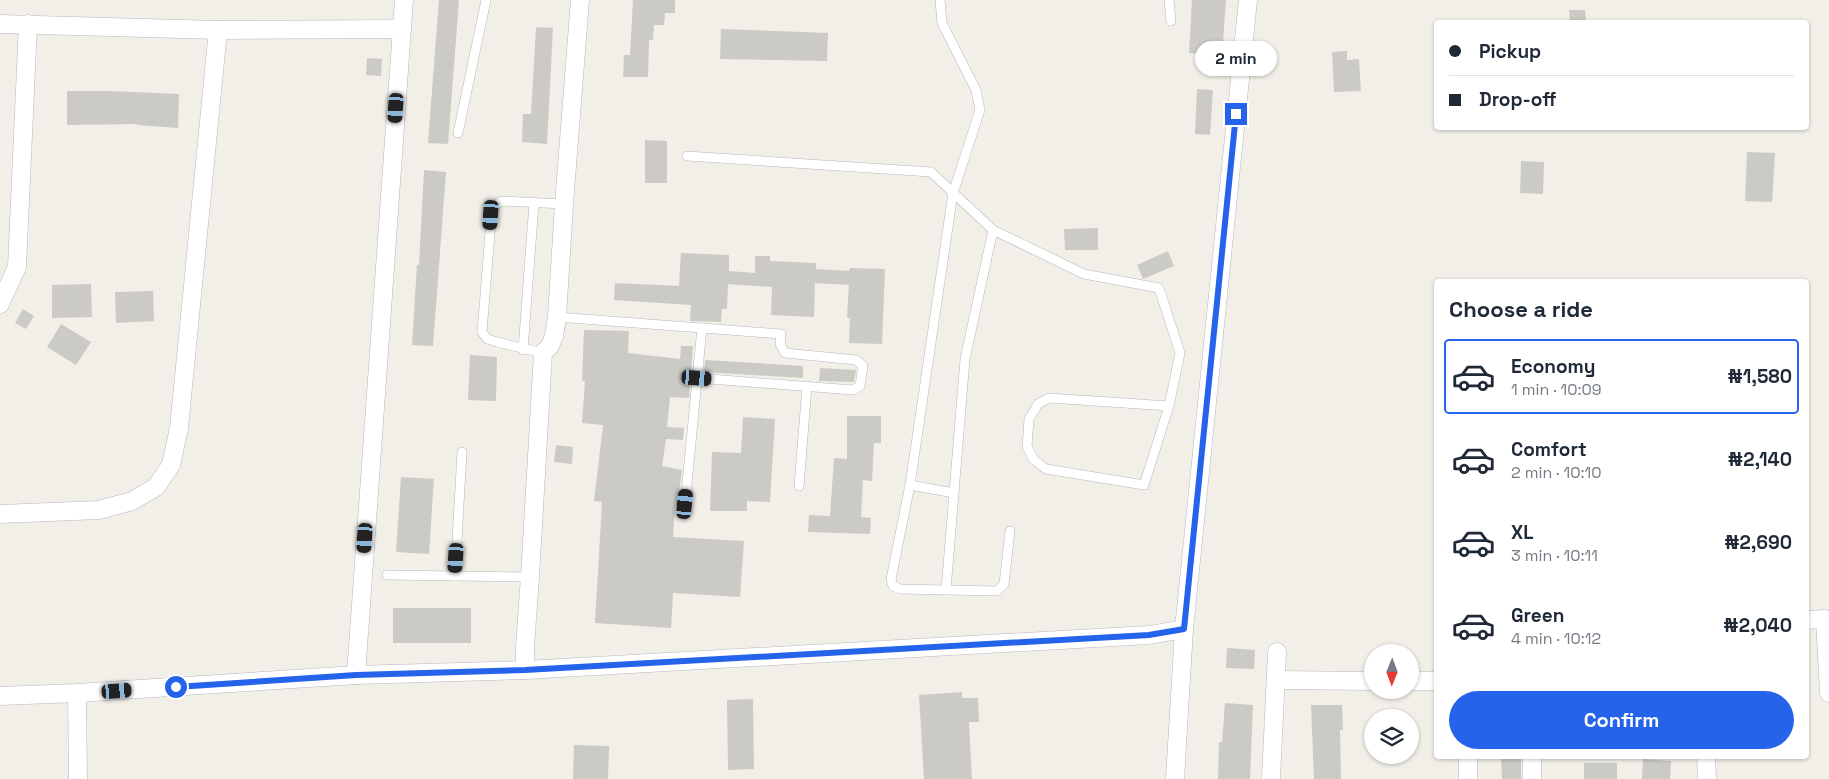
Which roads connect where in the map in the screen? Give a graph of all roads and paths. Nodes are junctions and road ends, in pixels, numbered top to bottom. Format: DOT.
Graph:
graph roads {
  1 [pos="404,0"];
  2 [pos="486,0"];
  3 [pos="580,0"];
  4 [pos="940,0"];
  5 [pos="1169,0"];
  6 [pos="1248,0"];
  7 [pos="1171,21"];
  8 [pos="0,24"];
  9 [pos="28,24"];
  10 [pos="402,29"];
  11 [pos="218,30"];
  12 [pos="458,133"];
  13 [pos="687,156"];
  14 [pos="954,193"];
  15 [pos="534,203"];
  16 [pos="564,204"];
  17 [pos="992,230"];
  18 [pos="0,304"];
  19 [pos="557,316"];
  20 [pos="702,328"];
  21 [pos="523,350"];
  22 [pos="543,353"];
  23 [pos="697,378"];
  24 [pos="807,386"];
  25 [pos="1169,406"];
  26 [pos="462,452"];
  27 [pos="910,485"];
  28 [pos="799,486"];
  29 [pos="954,493"];
  30 [pos="685,504"];
  31 [pos="0,514"];
  32 [pos="1010,531"];
  33 [pos="387,575"];
  34 [pos="455,576"];
  35 [pos="530,577"];
  36 [pos="946,590"];
  37 [pos="1809,620"];
  38 [pos="1184,629"];
  39 [pos="1277,652"];
  40 [pos="525,670"];
  41 [pos="356,675"];
  42 [pos="1276,680"];
  43 [pos="1364,681"];
  44 [pos="1419,681"];
  45 [pos="1434,681"];
  46 [pos="77,693"];
  47 [pos="1829,693"];
  48 [pos="0,696"];
  49 [pos="1468,759"];
  50 [pos="1532,759"];
  51 [pos="1706,759"];
  52 [pos="1468,778"];
  53 [pos="78,779"];
  54 [pos="1175,779"];
  55 [pos="1271,779"];
  56 [pos="1532,779"];
  57 [pos="1707,779"];
  1 -- 10 [label="street"];
  2 -- 12 [label="lane"];
  3 -- 16 [label="street"];
  4 -- 14 [label="lane"];
  5 -- 7 [label="lane"];
  6 -- 38 [label="street"];
  8 -- 9 [label="street"];
  9 -- 11 [label="street"];
  9 -- 18 [label="street"];
  10 -- 11 [label="street"];
  10 -- 41 [label="street"];
  11 -- 31 [label="street"];
  13 -- 14 [label="lane"];
  14 -- 17 [label="lane"];
  14 -- 27 [label="lane"];
  15 -- 16 [label="lane"];
  15 -- 21 [label="lane"];
  15 -- 21 [label="lane"];
  16 -- 19 [label="street"];
  17 -- 25 [label="lane"];
  17 -- 29 [label="lane"];
  19 -- 20 [label="lane"];
  19 -- 22 [label="street"];
  20 -- 23 [label="lane"];
  20 -- 24 [label="lane"];
  21 -- 22 [label="lane"];
  22 -- 35 [label="street"];
  23 -- 24 [label="lane"];
  23 -- 30 [label="lane"];
  24 -- 28 [label="lane"];
  25 -- 25 [label="lane"];
  26 -- 34 [label="lane"];
  27 -- 29 [label="lane"];
  27 -- 36 [label="lane"];
  29 -- 36 [label="lane"];
  32 -- 36 [label="lane"];
  33 -- 34 [label="lane"];
  34 -- 35 [label="lane"];
  35 -- 40 [label="street"];
  37 -- 47 [label="street"];
  38 -- 40 [label="street"];
  38 -- 54 [label="street"];
  39 -- 42 [label="street"];
  40 -- 41 [label="street"];
  41 -- 46 [label="street"];
  42 -- 43 [label="street"];
  42 -- 55 [label="street"];
  44 -- 45 [label="street"];
  46 -- 48 [label="street"];
  46 -- 53 [label="street"];
  49 -- 52 [label="street"];
  50 -- 56 [label="street"];
  51 -- 57 [label="street"];
}
